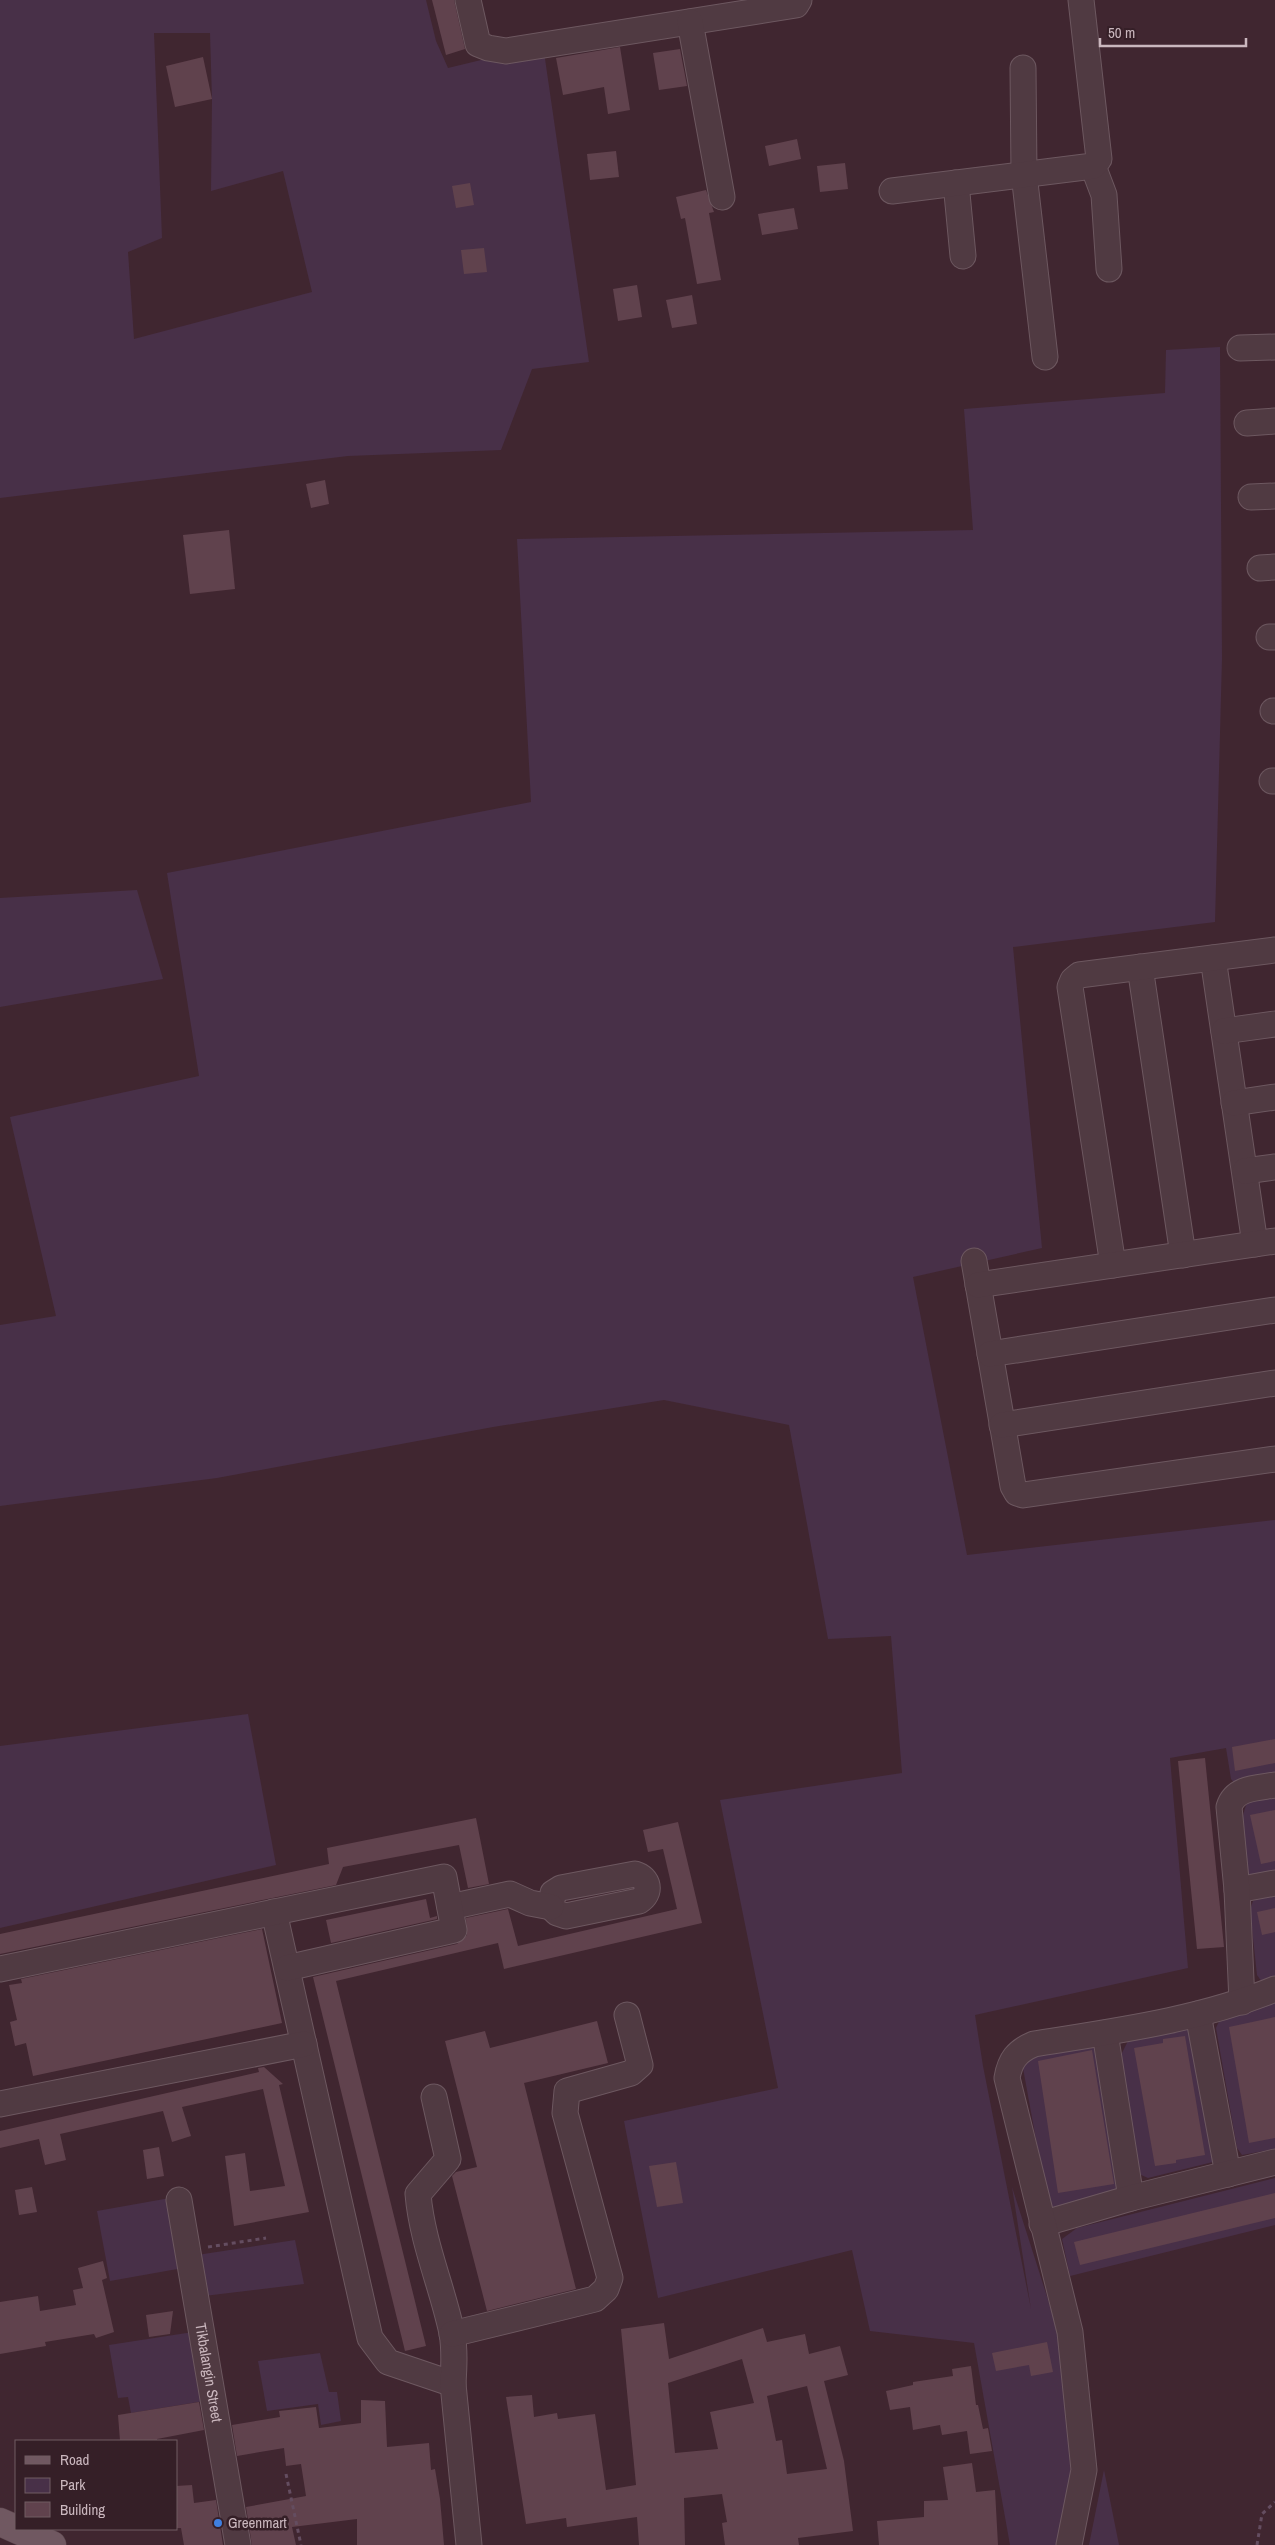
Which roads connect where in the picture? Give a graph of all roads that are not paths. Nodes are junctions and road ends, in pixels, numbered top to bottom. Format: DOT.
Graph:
graph roads {
  1 [pos="468,0"];
  2 [pos="799,0"];
  3 [pos="1081,0"];
  4 [pos="690,22"];
  5 [pos="1023,68"];
  6 [pos="1093,166"];
  7 [pos="1024,174"];
  8 [pos="956,183"];
  9 [pos="892,191"];
  10 [pos="722,197"];
  11 [pos="963,256"];
  12 [pos="1109,269"];
  13 [pos="1275,347"];
  14 [pos="1240,348"];
  15 [pos="1045,356"];
  16 [pos="1275,421"];
  17 [pos="1247,423"];
  18 [pos="1275,950"];
  19 [pos="1213,958"];
  20 [pos="1140,967"];
  21 [pos="1275,1024"];
  22 [pos="1224,1031"];
  23 [pos="1275,1097"];
  24 [pos="1234,1103"];
  25 [pos="1275,1167"];
  26 [pos="1245,1170"];
  27 [pos="1265,1242"];
  28 [pos="1183,1255"];
  29 [pos="1113,1265"];
  30 [pos="1275,1310"];
  31 [pos="990,1354"];
  32 [pos="1275,1383"];
  33 [pos="1002,1425"];
  34 [pos="1275,1459"];
  35 [pos="1275,1785"];
  36 [pos="1275,1883"];
  37 [pos="1237,1890"];
  38 [pos="450,1907"];
  39 [pos="551,1907"];
  40 [pos="274,1912"];
  41 [pos="287,1968"];
  42 [pos="0,1969"];
  43 [pos="1275,1989"];
  44 [pos="1242,2002"];
  45 [pos="1198,2014"];
  46 [pos="627,2015"];
  47 [pos="1105,2032"];
  48 [pos="304,2044"];
  49 [pos="434,2097"];
  50 [pos="0,2104"];
  51 [pos="1275,2162"];
  52 [pos="1228,2174"];
  53 [pos="1131,2198"];
  54 [pos="179,2200"];
  55 [pos="1042,2224"];
  56 [pos="452,2334"];
  57 [pos="453,2384"];
  58 [pos="0,2522"];
  59 [pos="15,2529"];
  60 [pos="18,2530"];
  61 [pos="52,2545"];
  62 [pos="238,2545"];
  63 [pos="469,2545"];
  64 [pos="1069,2545"];
  1 -- 4 [label="street"];
  2 -- 4 [label="street"];
  3 -- 6 [label="street"];
  4 -- 10 [label="street"];
  5 -- 7 [label="street"];
  6 -- 7 [label="street"];
  6 -- 12 [label="street"];
  7 -- 8 [label="street"];
  7 -- 15 [label="street"];
  8 -- 9 [label="street"];
  8 -- 11 [label="street"];
  13 -- 14 [label="street"];
  16 -- 17 [label="street"];
  18 -- 19 [label="street"];
  19 -- 20 [label="street"];
  19 -- 22 [label="street"];
  20 -- 28 [label="street"];
  20 -- 29 [label="street"];
  21 -- 22 [label="street"];
  22 -- 24 [label="street"];
  23 -- 24 [label="street"];
  24 -- 26 [label="street"];
  25 -- 26 [label="street"];
  26 -- 27 [label="street"];
  27 -- 28 [label="street"];
  28 -- 29 [label="street"];
  29 -- 31 [label="street"];
  30 -- 31 [label="street"];
  31 -- 33 [label="street"];
  32 -- 33 [label="street"];
  33 -- 34 [label="street"];
  35 -- 37 [label="street"];
  36 -- 37 [label="street"];
  37 -- 44 [label="street"];
  38 -- 39 [label="street"];
  38 -- 40 [label="street"];
  38 -- 41 [label="street"];
  40 -- 41 [label="street"];
  40 -- 42 [label="street"];
  41 -- 48 [label="street"];
  43 -- 44 [label="street"];
  44 -- 45 [label="street"];
  45 -- 47 [label="street"];
  45 -- 52 [label="street"];
  46 -- 56 [label="street"];
  47 -- 53 [label="street"];
  47 -- 55 [label="street"];
  48 -- 50 [label="street"];
  48 -- 57 [label="street"];
  49 -- 56 [label="street"];
  51 -- 52 [label="street"];
  52 -- 53 [label="street"];
  53 -- 55 [label="street"];
  54 -- 62 [label="street, Tikbalangin Street"];
  55 -- 64 [label="street"];
  56 -- 57 [label="street"];
  57 -- 63 [label="street"];
  58 -- 59 [label="main road"];
  60 -- 61 [label="main road"];
}
